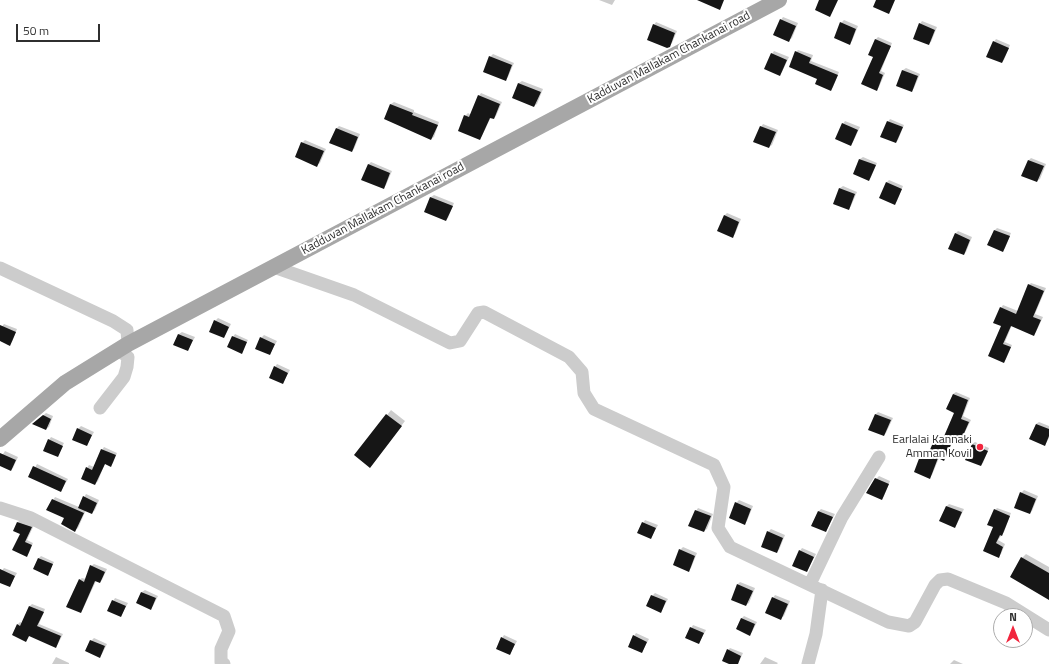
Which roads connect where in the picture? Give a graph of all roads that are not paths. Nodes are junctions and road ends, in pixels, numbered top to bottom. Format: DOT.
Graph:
graph roads {
  1 [pos="771,2"];
  2 [pos="274,267"];
  3 [pos="0,268"];
  4 [pos="123,347"];
  5 [pos="100,408"];
  6 [pos="0,439"];
  7 [pos="879,458"];
  8 [pos="0,508"];
  9 [pos="810,584"];
  10 [pos="822,590"];
  11 [pos="1049,630"];
  12 [pos="224,664"];
  13 [pos="808,664"];
  1 -- 2 [label="main road, Kadduvan Mallakam Chankanai road"];
  2 -- 4 [label="main road, Kadduvan Mallakam Chankanai road"];
  2 -- 9 [label="street"];
  3 -- 4 [label="street"];
  4 -- 5 [label="street"];
  4 -- 6 [label="main road, Kadduvan Mallakam Chankanai road"];
  7 -- 9 [label="street"];
  8 -- 12 [label="street"];
  9 -- 10 [label="street"];
  10 -- 11 [label="street"];
  10 -- 13 [label="street"];
}
